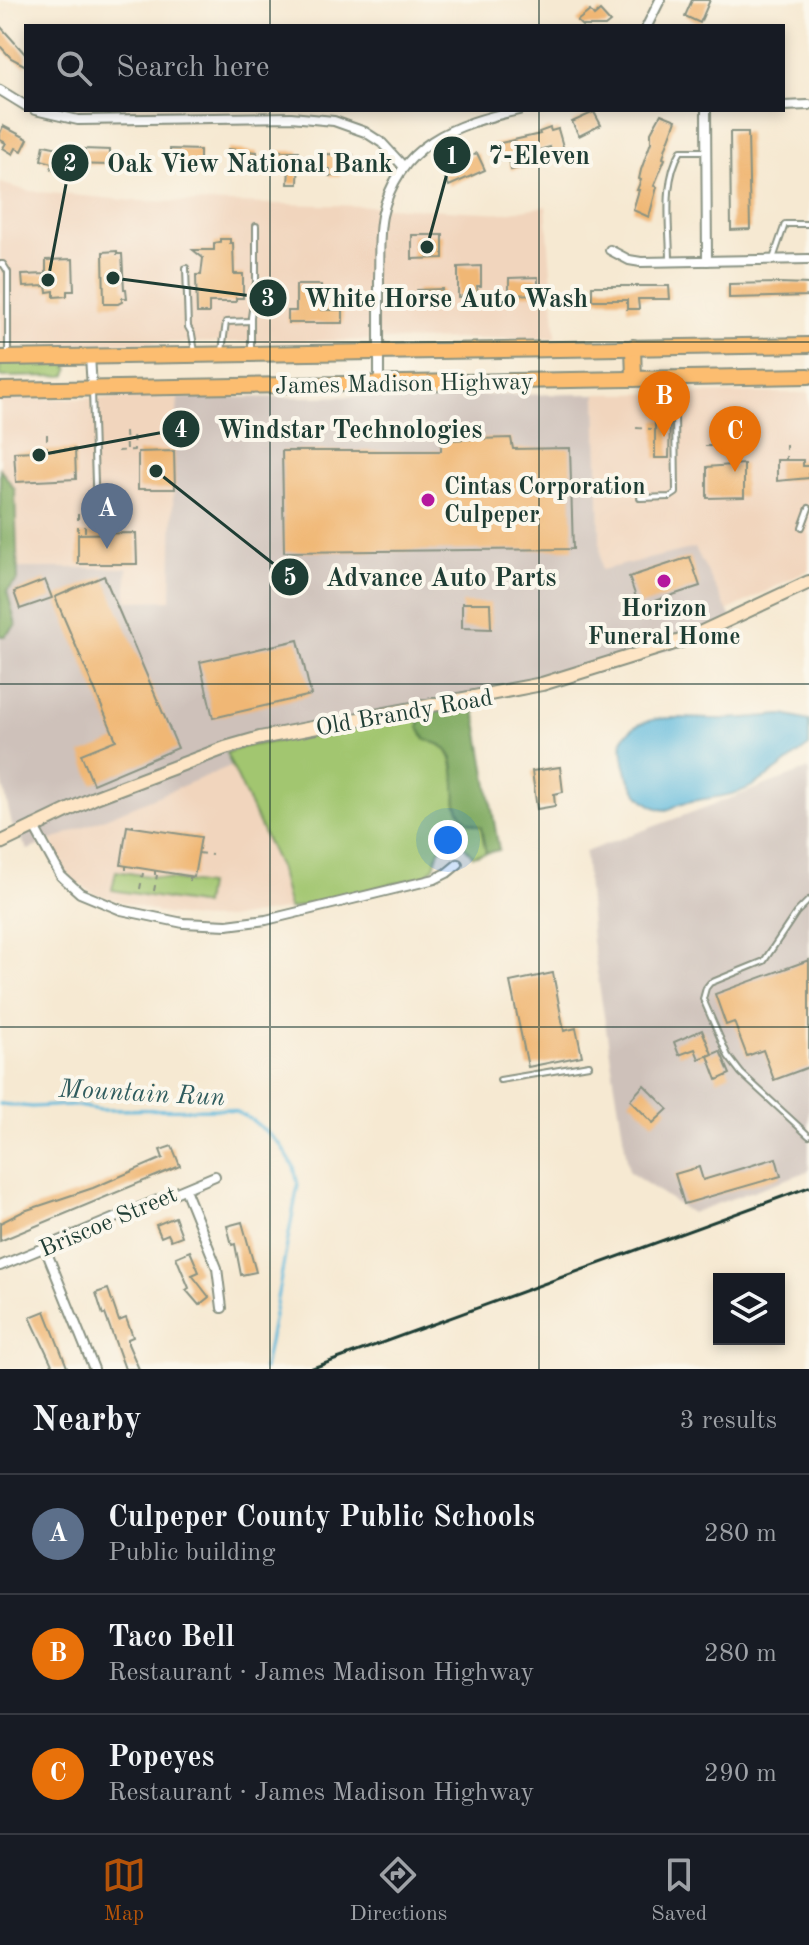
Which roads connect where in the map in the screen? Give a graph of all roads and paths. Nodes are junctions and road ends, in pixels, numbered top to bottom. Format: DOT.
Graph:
graph roads {
  1 [pos="660,0"];
  2 [pos="648,24"];
  3 [pos="0,90"];
  4 [pos="24,105"];
  5 [pos="809,105"];
  6 [pos="785,106"];
  7 [pos="44,112"];
  8 [pos="510,112"];
  9 [pos="706,112"];
  10 [pos="707,151"];
  11 [pos="404,167"];
  12 [pos="809,224"];
  13 [pos="256,226"];
  14 [pos="610,250"];
  15 [pos="773,259"];
  16 [pos="809,259"];
  17 [pos="670,261"];
  18 [pos="707,261"];
  19 [pos="0,264"];
  20 [pos="186,268"];
  21 [pos="251,321"];
  22 [pos="809,345"];
  23 [pos="633,347"];
  24 [pos="379,351"];
  25 [pos="251,353"];
  26 [pos="195,354"];
  27 [pos="222,354"];
  28 [pos="90,356"];
  29 [pos="4,358"];
  30 [pos="809,376"];
  31 [pos="634,379"];
  32 [pos="379,383"];
  33 [pos="92,388"];
  34 [pos="0,390"];
  35 [pos="675,413"];
  36 [pos="636,428"];
  37 [pos="652,429"];
  38 [pos="125,432"];
  39 [pos="133,432"];
  40 [pos="47,434"];
  41 [pos="786,444"];
  42 [pos="705,446"];
  43 [pos="722,446"];
  44 [pos="47,449"];
  45 [pos="126,450"];
  46 [pos="118,451"];
  47 [pos="786,459"];
  48 [pos="640,498"];
  49 [pos="809,508"];
  50 [pos="78,514"];
  51 [pos="85,514"];
  52 [pos="96,514"];
  53 [pos="802,527"];
  54 [pos="78,532"];
  55 [pos="85,532"];
  56 [pos="809,582"];
  57 [pos="33,825"];
  58 [pos="0,843"];
  59 [pos="198,853"];
  60 [pos="212,855"];
  61 [pos="458,864"];
  62 [pos="143,873"];
  63 [pos="156,874"];
  64 [pos="140,889"];
  65 [pos="154,891"];
  66 [pos="809,900"];
  67 [pos="589,1065"];
  68 [pos="500,1080"];
  69 [pos="809,1136"];
  70 [pos="215,1176"];
  71 [pos="185,1189"];
  72 [pos="45,1248"];
  73 [pos="0,1266"];
  74 [pos="222,1308"];
  75 [pos="94,1369"];
  1 -- 2 [label="street"];
  3 -- 4 [label="street"];
  5 -- 6 [label="street"];
  7 -- 11 [label="street"];
  8 -- 11 [label="street"];
  9 -- 10 [label="street"];
  10 -- 17 [label="lane"];
  10 -- 18 [label="street"];
  11 -- 24 [label="street"];
  12 -- 15 [label="lane"];
  13 -- 21 [label="lane"];
  14 -- 17 [label="street"];
  15 -- 16 [label="street"];
  15 -- 18 [label="street"];
  17 -- 18 [label="street"];
  19 -- 29 [label="lane"];
  20 -- 26 [label="lane"];
  21 -- 25 [label="lane"];
  21 -- 27 [label="lane"];
  22 -- 23 [label="main road, James Madison Highway"];
  23 -- 24 [label="main road, James Madison Highway"];
  23 -- 31 [label="main road"];
  24 -- 25 [label="main road, James Madison Highway"];
  24 -- 32 [label="street"];
  25 -- 27 [label="main road, James Madison Highway"];
  26 -- 27 [label="main road, James Madison Highway"];
  26 -- 28 [label="main road, James Madison Highway"];
  28 -- 29 [label="main road, James Madison Highway"];
  28 -- 33 [label="street"];
  30 -- 31 [label="main road, James Madison Highway"];
  31 -- 32 [label="main road, James Madison Highway"];
  32 -- 33 [label="main road, James Madison Highway"];
  33 -- 34 [label="main road, James Madison Highway"];
  33 -- 52 [label="lane"];
  35 -- 48 [label="lane"];
  36 -- 37 [label="path"];
  38 -- 45 [label="path"];
  39 -- 45 [label="path"];
  40 -- 44 [label="path"];
  41 -- 47 [label="path"];
  42 -- 43 [label="path"];
  45 -- 46 [label="path"];
  49 -- 53 [label="lane"];
  50 -- 54 [label="path"];
  51 -- 55 [label="path"];
  56 -- 57 [label="street, Old Brandy Road"];
  57 -- 58 [label="street, Old Brandy Road"];
  57 -- 61 [label="street"];
  59 -- 60 [label="path"];
  62 -- 64 [label="path"];
  63 -- 65 [label="path"];
  66 -- 69 [label="lane"];
  67 -- 68 [label="lane"];
  70 -- 71 [label="street, Briscoe Street"];
  71 -- 72 [label="street, Briscoe Street"];
  71 -- 74 [label="street"];
  72 -- 73 [label="street, Briscoe Street"];
  72 -- 75 [label="street"];
}
